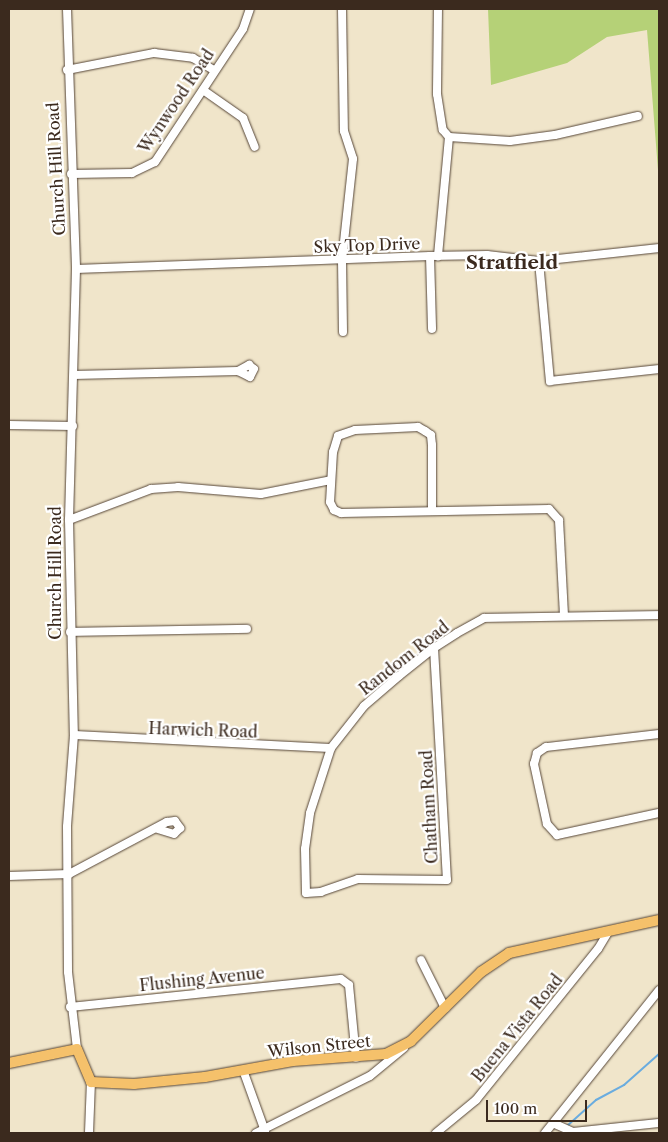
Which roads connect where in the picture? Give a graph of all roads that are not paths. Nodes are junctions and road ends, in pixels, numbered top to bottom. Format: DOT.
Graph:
graph roads {
  1 [pos="67,9"];
  2 [pos="250,9"];
  3 [pos="342,9"];
  4 [pos="438,9"];
  5 [pos="67,70"];
  6 [pos="214,70"];
  7 [pos="203,90"];
  8 [pos="638,116"];
  9 [pos="449,137"];
  10 [pos="255,147"];
  11 [pos="71,174"];
  12 [pos="659,248"];
  13 [pos="434,256"];
  14 [pos="342,260"];
  15 [pos="539,261"];
  16 [pos="76,268"];
  17 [pos="432,329"];
  18 [pos="343,332"];
  19 [pos="659,369"];
  20 [pos="238,371"];
  21 [pos="74,375"];
  22 [pos="9,426"];
  23 [pos="73,426"];
  24 [pos="331,480"];
  25 [pos="432,511"];
  26 [pos="69,520"];
  27 [pos="564,615"];
  28 [pos="659,615"];
  29 [pos="247,629"];
  30 [pos="70,632"];
  31 [pos="434,648"];
  32 [pos="659,734"];
  33 [pos="74,735"];
  34 [pos="331,748"];
  35 [pos="659,813"];
  36 [pos="158,829"];
  37 [pos="69,874"];
  38 [pos="9,876"];
  39 [pos="306,893"];
  40 [pos="659,920"];
  41 [pos="610,931"];
  42 [pos="421,960"];
  43 [pos="659,990"];
  44 [pos="70,1007"];
  45 [pos="445,1008"];
  46 [pos="411,1042"];
  47 [pos="77,1049"];
  48 [pos="356,1058"];
  49 [pos="9,1063"];
  50 [pos="243,1070"];
  51 [pos="92,1082"];
  52 [pos="659,1123"];
  53 [pos="558,1125"];
  54 [pos="265,1131"];
  55 [pos="89,1133"];
  56 [pos="256,1133"];
  57 [pos="436,1133"];
  58 [pos="544,1133"];
  1 -- 5 [label="street, Church Hill Road"];
  2 -- 6 [label="street, Wynwood Road"];
  3 -- 14 [label="street"];
  4 -- 9 [label="street"];
  5 -- 6 [label="street"];
  5 -- 11 [label="street, Church Hill Road"];
  6 -- 7 [label="street, Wynwood Road"];
  7 -- 10 [label="street"];
  7 -- 11 [label="street, Wynwood Road"];
  8 -- 9 [label="street"];
  9 -- 13 [label="street"];
  11 -- 16 [label="street, Church Hill Road"];
  12 -- 15 [label="street, Sky Top Drive"];
  13 -- 14 [label="street, Sky Top Drive"];
  13 -- 15 [label="street, Sky Top Drive"];
  13 -- 17 [label="street"];
  14 -- 16 [label="street, Sky Top Drive"];
  14 -- 18 [label="street"];
  15 -- 19 [label="street"];
  16 -- 21 [label="street, Church Hill Road"];
  20 -- 21 [label="street"];
  21 -- 23 [label="street, Church Hill Road"];
  22 -- 23 [label="street"];
  23 -- 26 [label="street, Church Hill Road"];
  24 -- 25 [label="street"];
  24 -- 25 [label="street"];
  24 -- 26 [label="street"];
  25 -- 27 [label="street"];
  26 -- 30 [label="street, Church Hill Road"];
  27 -- 28 [label="street, Random Road"];
  27 -- 31 [label="street, Random Road"];
  29 -- 30 [label="street"];
  30 -- 33 [label="street, Church Hill Road"];
  31 -- 34 [label="street, Random Road"];
  31 -- 39 [label="street, Chatham Road"];
  32 -- 35 [label="street"];
  33 -- 34 [label="street, Harwich Road"];
  33 -- 37 [label="street, Church Hill Road"];
  34 -- 39 [label="street, Random Road"];
  36 -- 37 [label="street"];
  37 -- 38 [label="street"];
  37 -- 44 [label="street, Church Hill Road"];
  40 -- 41 [label="main road, Wilson Street"];
  41 -- 45 [label="main road, Wilson Street"];
  41 -- 57 [label="street, Buena Vista Road"];
  42 -- 45 [label="street"];
  43 -- 53 [label="street"];
  44 -- 47 [label="street, Church Hill Road"];
  44 -- 48 [label="street, Flushing Avenue"];
  45 -- 46 [label="main road, Wilson Street"];
  46 -- 48 [label="main road, Wilson Street"];
  46 -- 54 [label="street"];
  47 -- 49 [label="main road"];
  47 -- 51 [label="main road, Church Hill Road"];
  48 -- 50 [label="main road, Wilson Street"];
  50 -- 51 [label="main road, Wilson Street"];
  50 -- 54 [label="street"];
  51 -- 55 [label="street, Church Hill Road"];
  52 -- 53 [label="street"];
  53 -- 58 [label="street"];
  54 -- 56 [label="street"];
}
